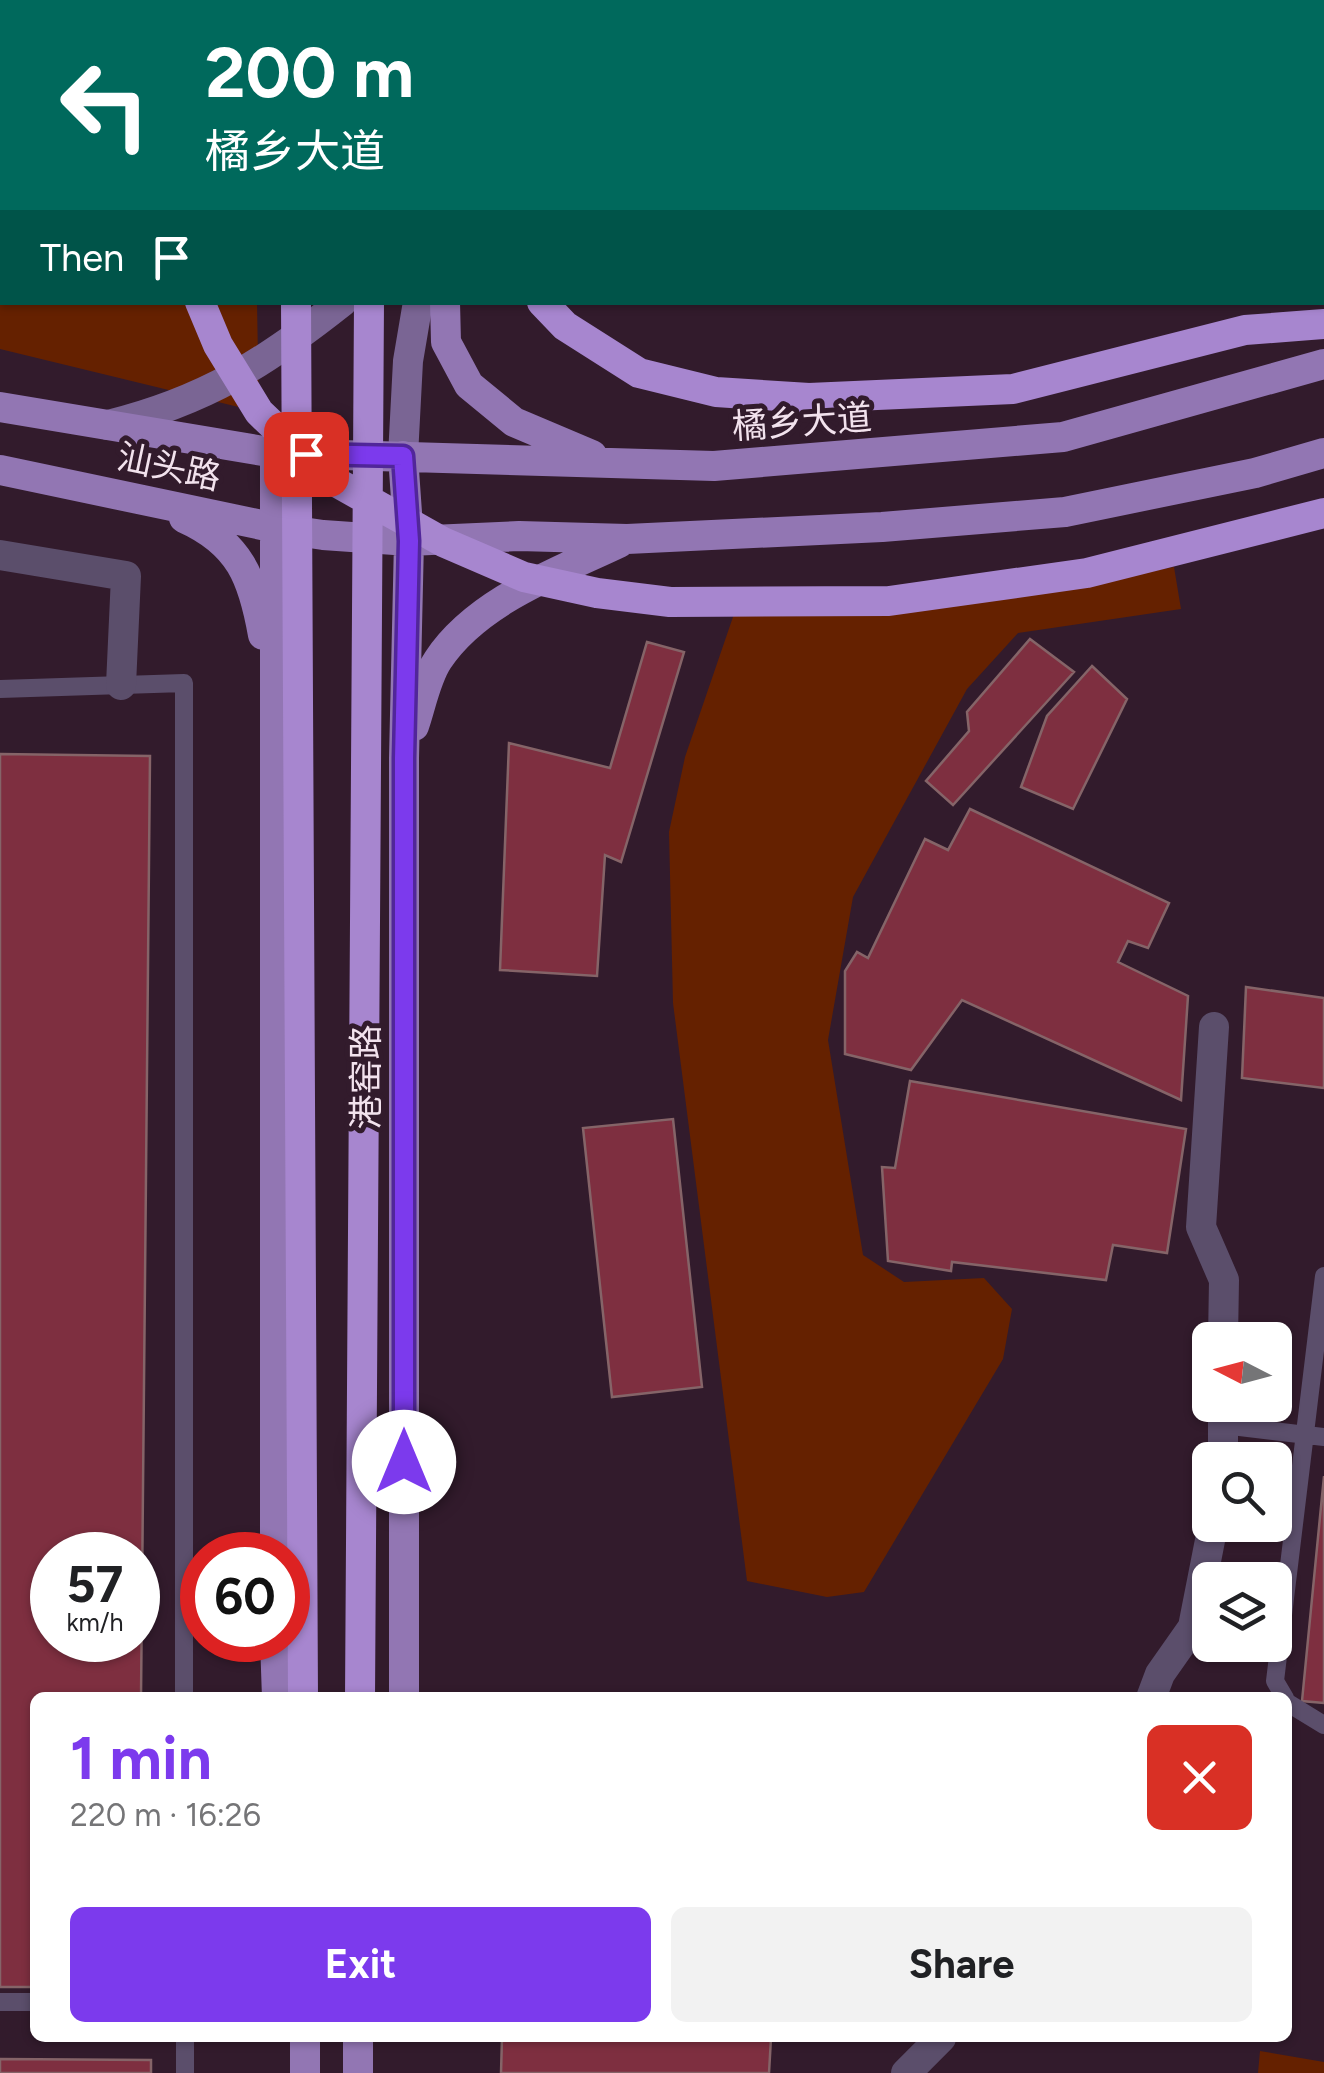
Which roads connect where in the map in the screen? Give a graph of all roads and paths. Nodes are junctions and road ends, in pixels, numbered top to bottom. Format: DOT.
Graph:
graph roads {
  1 [pos="201,305"];
  2 [pos="296,305"];
  3 [pos="338,305"];
  4 [pos="369,305"];
  5 [pos="417,305"];
  6 [pos="445,305"];
  7 [pos="545,305"];
  8 [pos="1324,324"];
  9 [pos="1324,364"];
  10 [pos="0,407"];
  11 [pos="107,425"];
  12 [pos="1324,452"];
  13 [pos="276,453"];
  14 [pos="403,456"];
  15 [pos="604,460"];
  16 [pos="0,470"];
  17 [pos="145,500"];
  18 [pos="1324,513"];
  19 [pos="276,528"];
  20 [pos="627,539"];
  21 [pos="409,541"];
  22 [pos="0,555"];
  23 [pos="121,685"];
  24 [pos="0,689"];
  25 [pos="276,727"];
  26 [pos="404,758"];
  27 [pos="1214,1027"];
  28 [pos="1324,1276"];
  29 [pos="1224,1322"];
  30 [pos="1253,1422"];
  31 [pos="1304,1434"];
  32 [pos="1324,1437"];
  33 [pos="276,1532"];
  34 [pos="1210,1542"];
  35 [pos="276,1662"];
  36 [pos="184,1692"];
  37 [pos="277,1692"];
  38 [pos="303,1692"];
  39 [pos="360,1692"];
  40 [pos="404,1692"];
  41 [pos="1153,1692"];
  42 [pos="1282,1692"];
  43 [pos="1292,1704"];
  44 [pos="1324,1726"];
  45 [pos="0,2002"];
  46 [pos="30,2002"];
  47 [pos="184,2042"];
  48 [pos="305,2042"];
  49 [pos="358,2042"];
  50 [pos="936,2042"];
  51 [pos="184,2073"];
  52 [pos="306,2073"];
  53 [pos="358,2073"];
  54 [pos="906,2073"];
  1 -- 18 [label="highway, bridge"];
  2 -- 38 [label="highway, bridge"];
  3 -- 11 [label="street"];
  4 -- 39 [label="highway, bridge"];
  5 -- 14 [label="street"];
  6 -- 15 [label="main road"];
  7 -- 8 [label="highway"];
  9 -- 15 [label="main road, 橘乡大道"];
  10 -- 11 [label="main road, 汕头路"];
  11 -- 13 [label="main road, 汕头路"];
  12 -- 20 [label="main road"];
  13 -- 14 [label="main road, 橘乡大道"];
  13 -- 19 [label="main road"];
  14 -- 15 [label="main road, 橘乡大道"];
  14 -- 21 [label="main road, 港窑路"];
  16 -- 17 [label="main road, 汕头路"];
  17 -- 19 [label="main road, 汕头路"];
  17 -- 25 [label="main road"];
  19 -- 21 [label="main road, 汕头路"];
  19 -- 25 [label="main road"];
  20 -- 21 [label="main road"];
  20 -- 26 [label="main road"];
  21 -- 26 [label="main road, 港窑路"];
  22 -- 23 [label="street"];
  23 -- 24 [label="lane"];
  23 -- 36 [label="lane"];
  25 -- 33 [label="main road"];
  26 -- 40 [label="main road, 港窑路"];
  27 -- 29 [label="street"];
  28 -- 31 [label="lane"];
  30 -- 31 [label="lane"];
  31 -- 32 [label="lane"];
  31 -- 42 [label="lane"];
  34 -- 41 [label="street"];
  35 -- 37 [label="main road"];
  43 -- 44 [label="lane"];
  45 -- 46 [label="lane"];
  47 -- 51 [label="lane"];
  48 -- 52 [label="main road"];
  49 -- 53 [label="main road"];
  50 -- 54 [label="street"];
}
